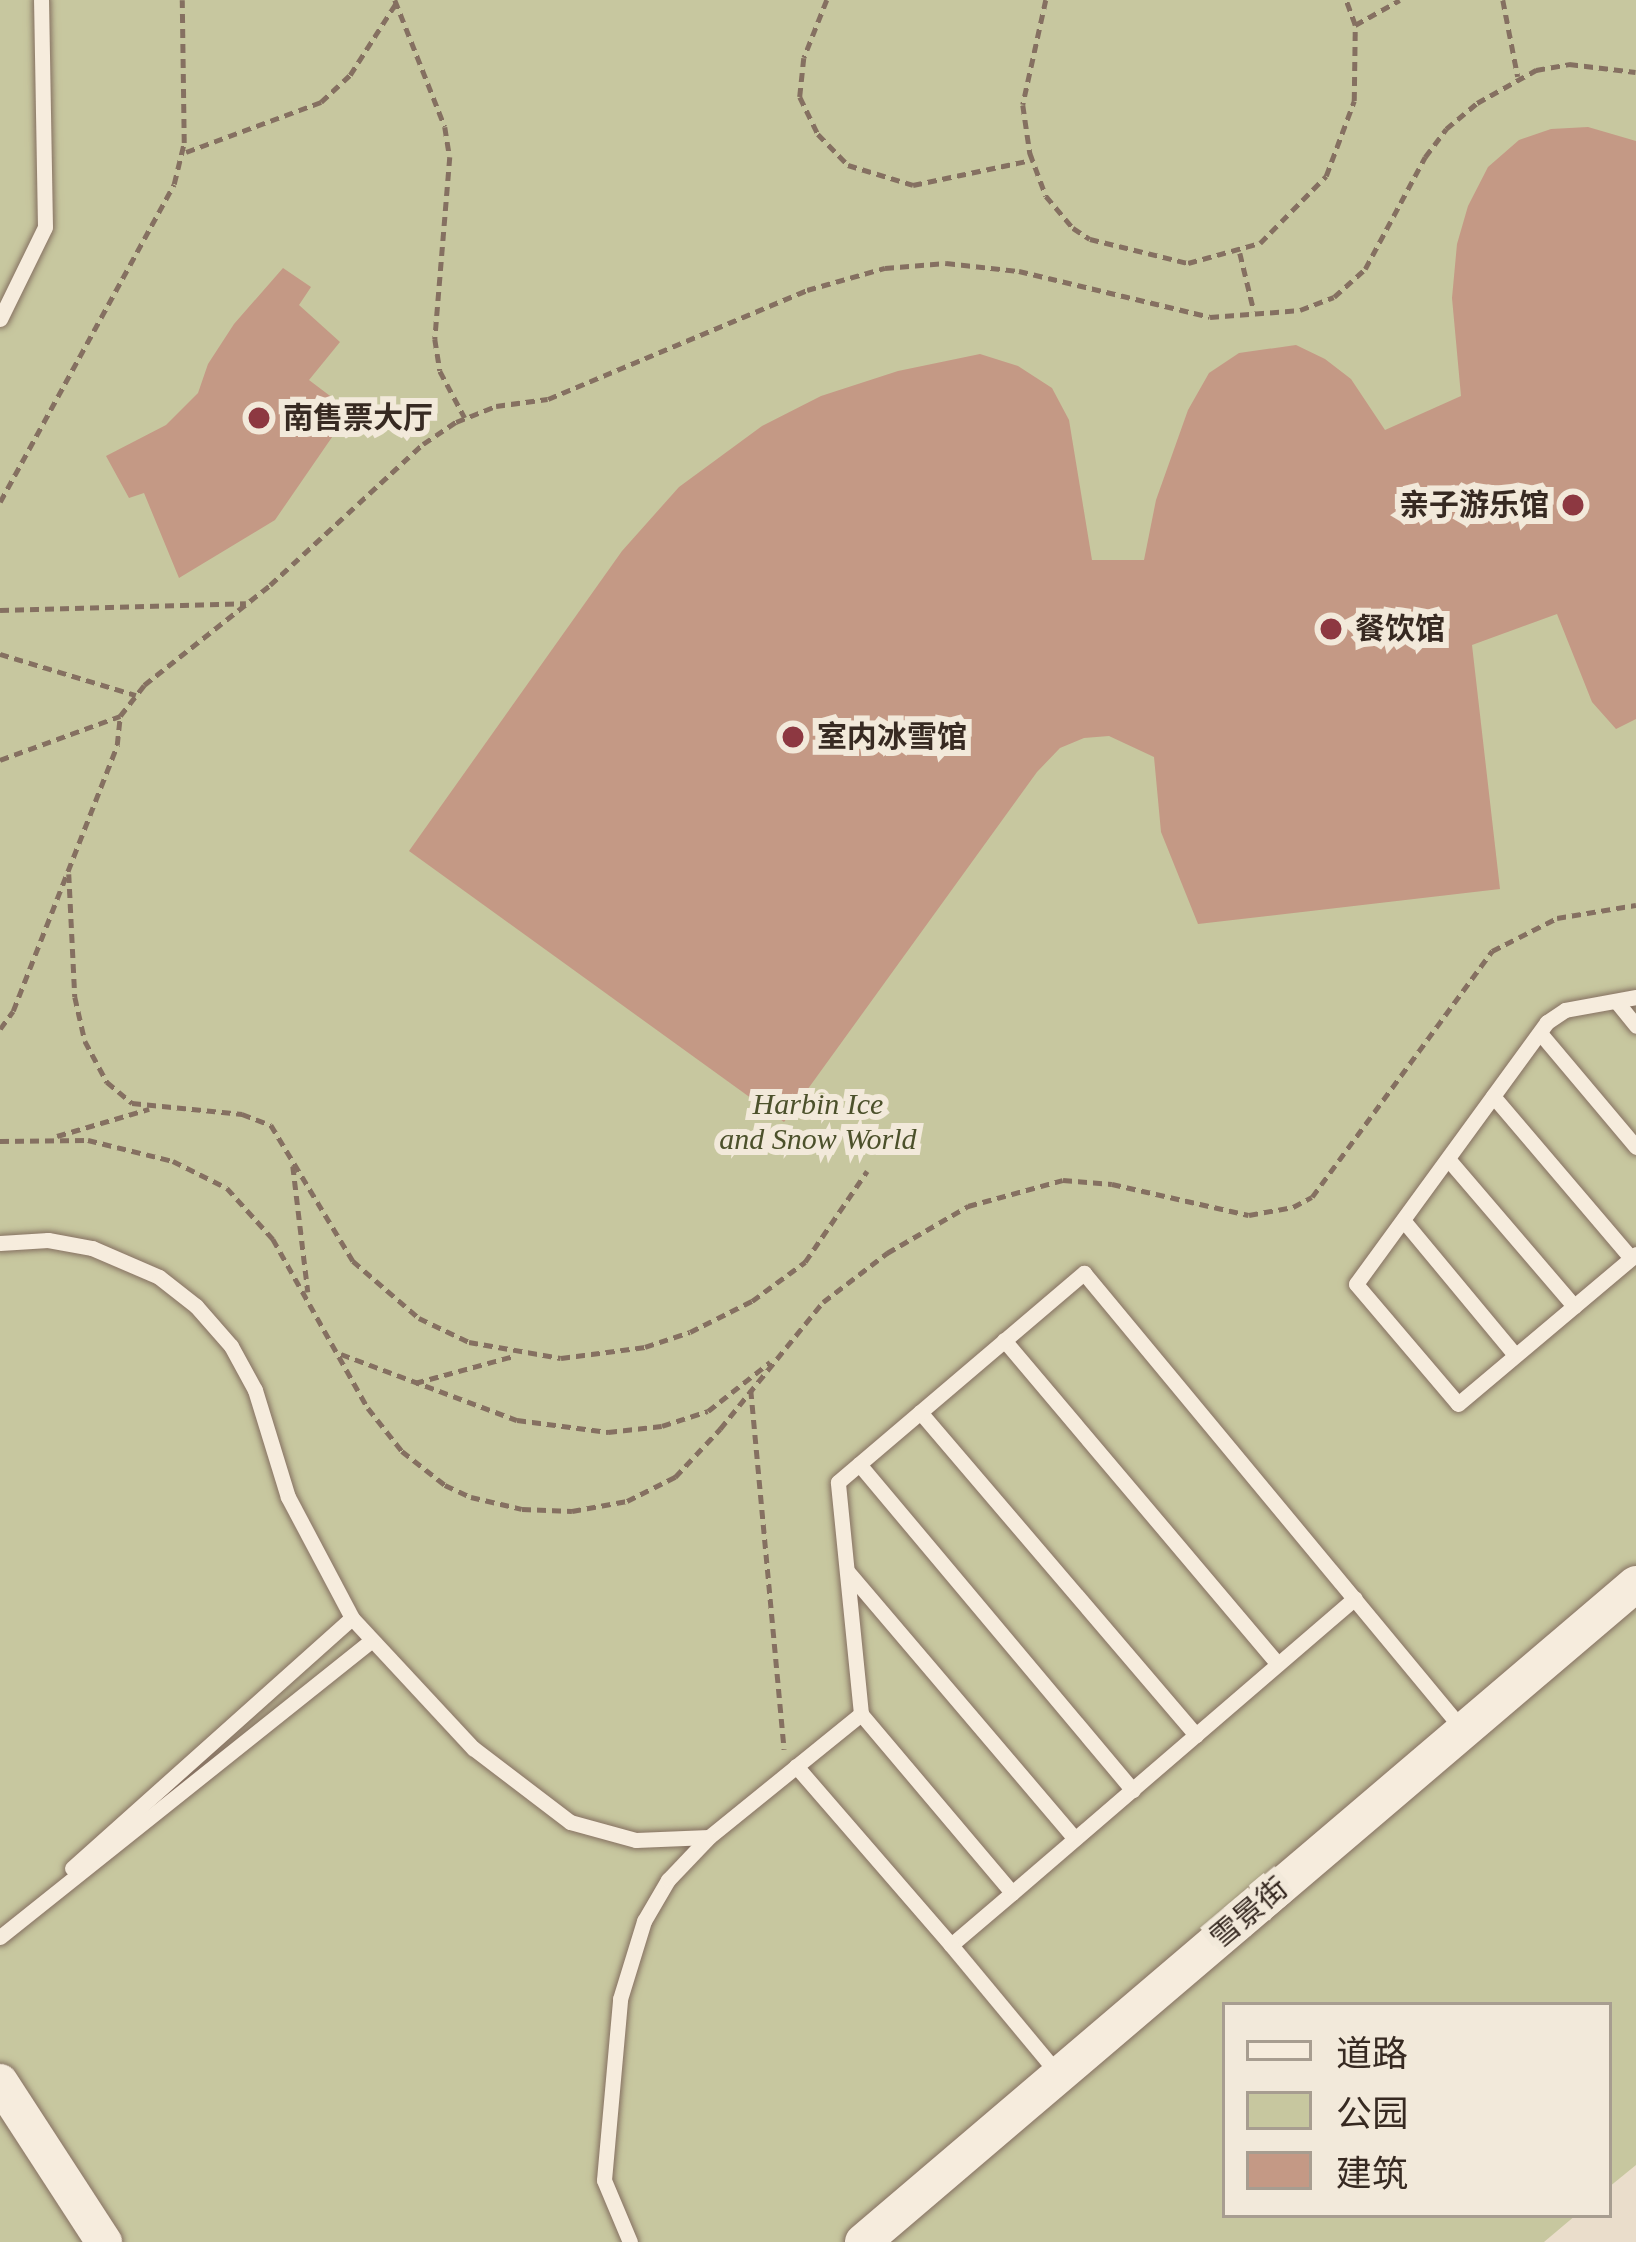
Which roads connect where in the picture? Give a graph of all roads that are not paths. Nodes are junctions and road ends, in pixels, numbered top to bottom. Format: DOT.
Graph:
graph roads {
  1 [pos="41,0"];
  2 [pos="0,319"];
  3 [pos="1636,997"];
  4 [pos="1616,1001"];
  5 [pos="1636,1026"];
  6 [pos="1540,1034"];
  7 [pos="1493,1096"];
  8 [pos="1636,1147"];
  9 [pos="1448,1159"];
  10 [pos="1402,1220"];
  11 [pos="0,1243"];
  12 [pos="1633,1256"];
  13 [pos="1574,1306"];
  14 [pos="1004,1340"];
  15 [pos="1515,1355"];
  16 [pos="920,1412"];
  17 [pos="860,1464"];
  18 [pos="848,1572"];
  19 [pos="1636,1584"];
  20 [pos="1354,1598"];
  21 [pos="352,1618"];
  22 [pos="371,1641"];
  23 [pos="1278,1664"];
  24 [pos="861,1714"];
  25 [pos="1464,1730"];
  26 [pos="1196,1736"];
  27 [pos="791,1770"];
  28 [pos="1132,1790"];
  29 [pos="709,1837"];
  30 [pos="1076,1839"];
  31 [pos="1012,1893"];
  32 [pos="0,1935"];
  33 [pos="951,1945"];
  34 [pos="1059,2074"];
  35 [pos="0,2082"];
  36 [pos="104,2242"];
  37 [pos="630,2242"];
  38 [pos="863,2242"];
  1 -- 2 [label="lane"];
  3 -- 4 [label="lane"];
  4 -- 5 [label="lane"];
  4 -- 6 [label="lane"];
  6 -- 7 [label="lane"];
  6 -- 8 [label="lane"];
  7 -- 9 [label="lane"];
  7 -- 12 [label="lane"];
  9 -- 10 [label="lane"];
  9 -- 13 [label="lane"];
  10 -- 15 [label="lane"];
  10 -- 15 [label="lane"];
  11 -- 21 [label="lane"];
  12 -- 13 [label="lane"];
  13 -- 15 [label="lane"];
  14 -- 16 [label="lane"];
  14 -- 20 [label="lane"];
  14 -- 23 [label="lane"];
  16 -- 17 [label="lane"];
  16 -- 26 [label="lane"];
  17 -- 18 [label="lane"];
  17 -- 28 [label="lane"];
  18 -- 24 [label="lane"];
  18 -- 30 [label="lane"];
  19 -- 25 [label="street, 雪景街"];
  20 -- 23 [label="lane"];
  20 -- 25 [label="lane"];
  21 -- 22 [label="lane"];
  21 -- 32 [label="lane"];
  22 -- 29 [label="lane"];
  22 -- 32 [label="lane"];
  23 -- 26 [label="lane"];
  24 -- 27 [label="lane"];
  24 -- 31 [label="lane"];
  25 -- 34 [label="street, 雪景街"];
  26 -- 28 [label="lane"];
  27 -- 29 [label="lane"];
  27 -- 33 [label="lane"];
  28 -- 30 [label="lane"];
  29 -- 37 [label="lane"];
  30 -- 31 [label="lane"];
  31 -- 33 [label="lane"];
  33 -- 34 [label="lane"];
  34 -- 38 [label="street, 雪景街"];
  35 -- 36 [label="street"];
}
